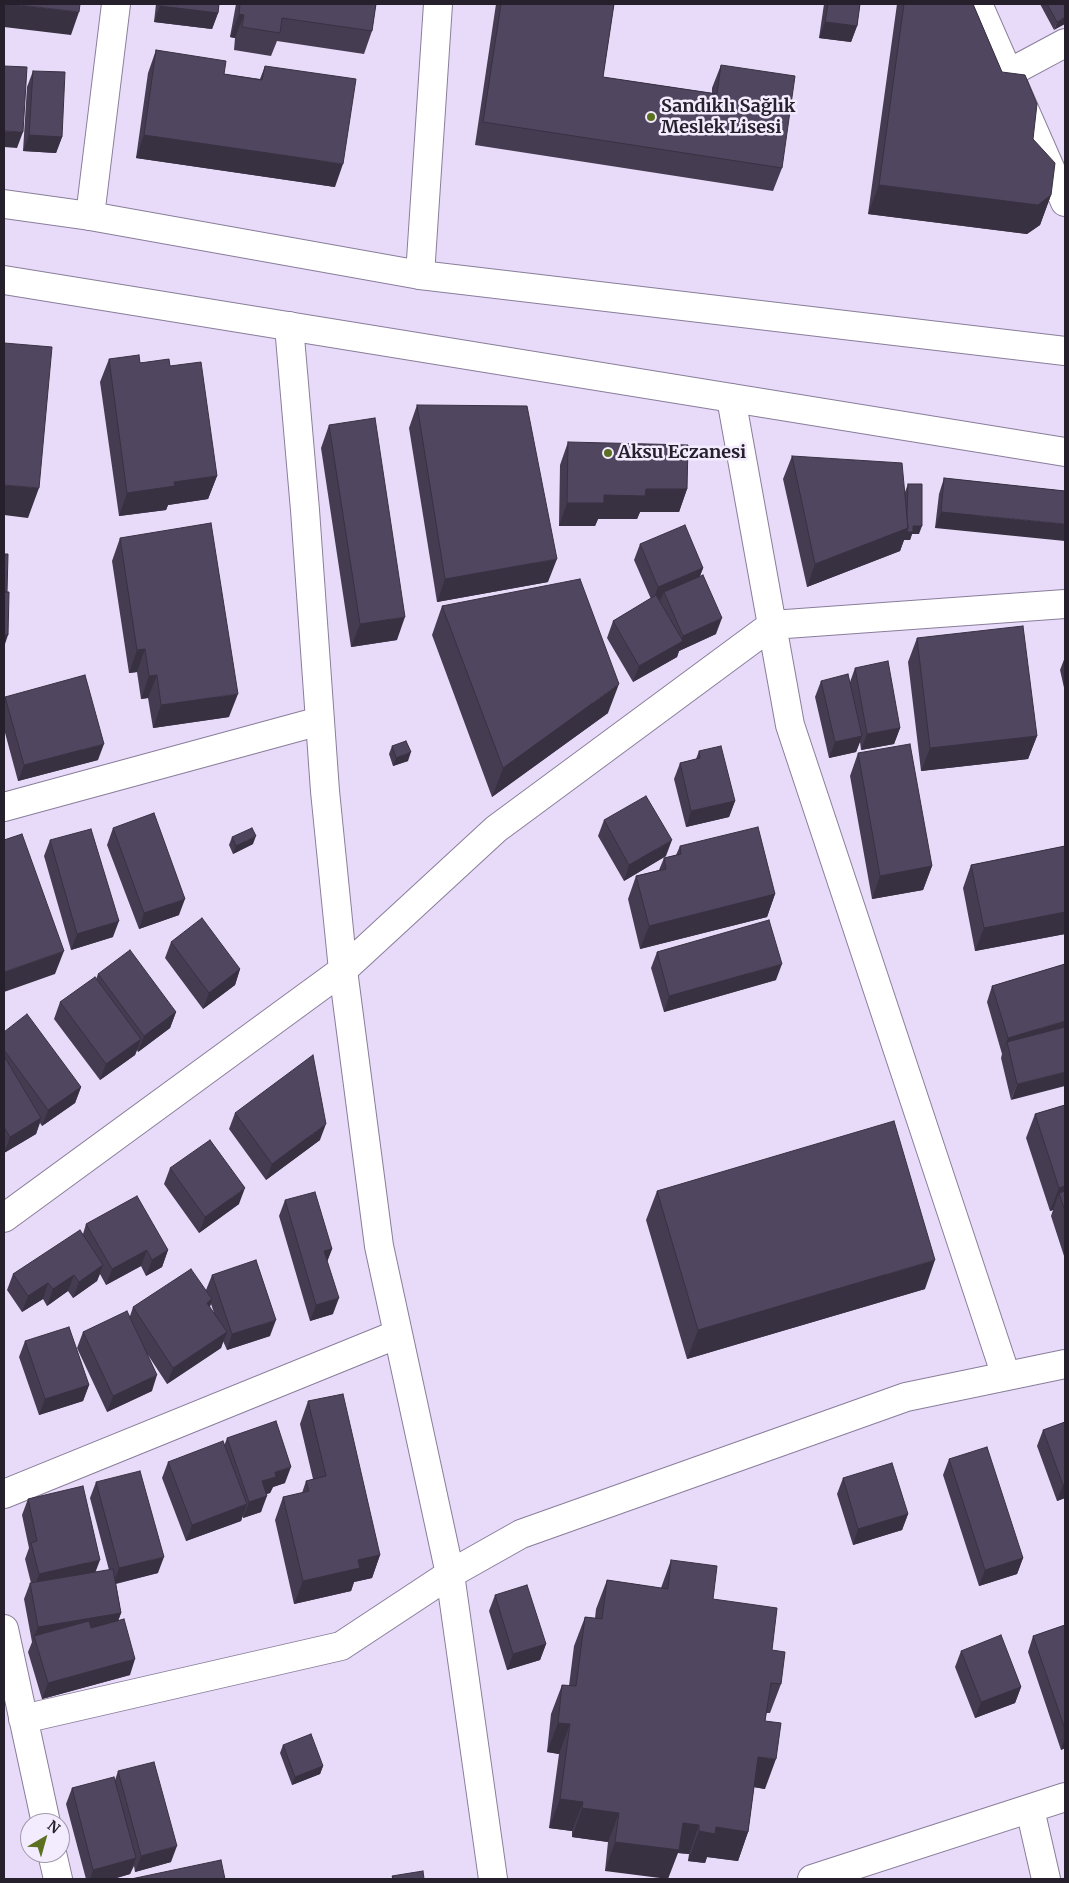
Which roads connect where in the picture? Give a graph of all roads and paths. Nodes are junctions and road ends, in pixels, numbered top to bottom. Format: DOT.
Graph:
graph roads {
  1 [pos="116,4"];
  2 [pos="438,4"];
  3 [pos="978,4"];
  4 [pos="1065,43"];
  5 [pos="1008,73"];
  6 [pos="1065,202"];
  7 [pos="4,204"];
  8 [pos="90,216"];
  9 [pos="420,276"];
  10 [pos="4,280"];
  11 [pos="288,326"];
  12 [pos="1065,351"];
  13 [pos="731,398"];
  14 [pos="1065,452"];
  15 [pos="1065,604"];
  16 [pos="772,625"];
  17 [pos="320,721"];
  18 [pos="4,807"];
  19 [pos="343,970"];
  20 [pos="4,1218"];
  21 [pos="398,1334"];
  22 [pos="1065,1364"];
  23 [pos="1006,1376"];
  24 [pos="4,1494"];
  25 [pos="450,1574"];
  26 [pos="4,1629"];
  27 [pos="23,1718"];
  28 [pos="1065,1797"];
  29 [pos="1030,1808"];
  30 [pos="44,1813"];
  31 [pos="54,1863"];
  32 [pos="1065,1877"];
  33 [pos="58,1879"];
  34 [pos="493,1879"];
  35 [pos="812,1879"];
  36 [pos="1046,1879"];
  37 [pos="1058,1879"];
  1 -- 8 [label="street"];
  2 -- 9 [label="street"];
  3 -- 5 [label="street"];
  4 -- 5 [label="street"];
  5 -- 6 [label="street"];
  7 -- 8 [label="street"];
  8 -- 9 [label="street"];
  9 -- 12 [label="street"];
  10 -- 11 [label="street"];
  11 -- 13 [label="street"];
  11 -- 17 [label="street"];
  13 -- 14 [label="street"];
  13 -- 16 [label="street"];
  15 -- 16 [label="street"];
  16 -- 19 [label="street"];
  16 -- 23 [label="street"];
  17 -- 18 [label="street"];
  17 -- 19 [label="street"];
  19 -- 20 [label="street"];
  19 -- 21 [label="street"];
  21 -- 24 [label="street"];
  21 -- 25 [label="street"];
  22 -- 23 [label="street"];
  23 -- 25 [label="street"];
  25 -- 27 [label="street"];
  25 -- 34 [label="street"];
  26 -- 27 [label="street"];
  27 -- 30 [label="street"];
  28 -- 29 [label="street"];
  29 -- 35 [label="street"];
  29 -- 36 [label="street"];
  31 -- 33 [label="street"];
  32 -- 37 [label="street"];
}
